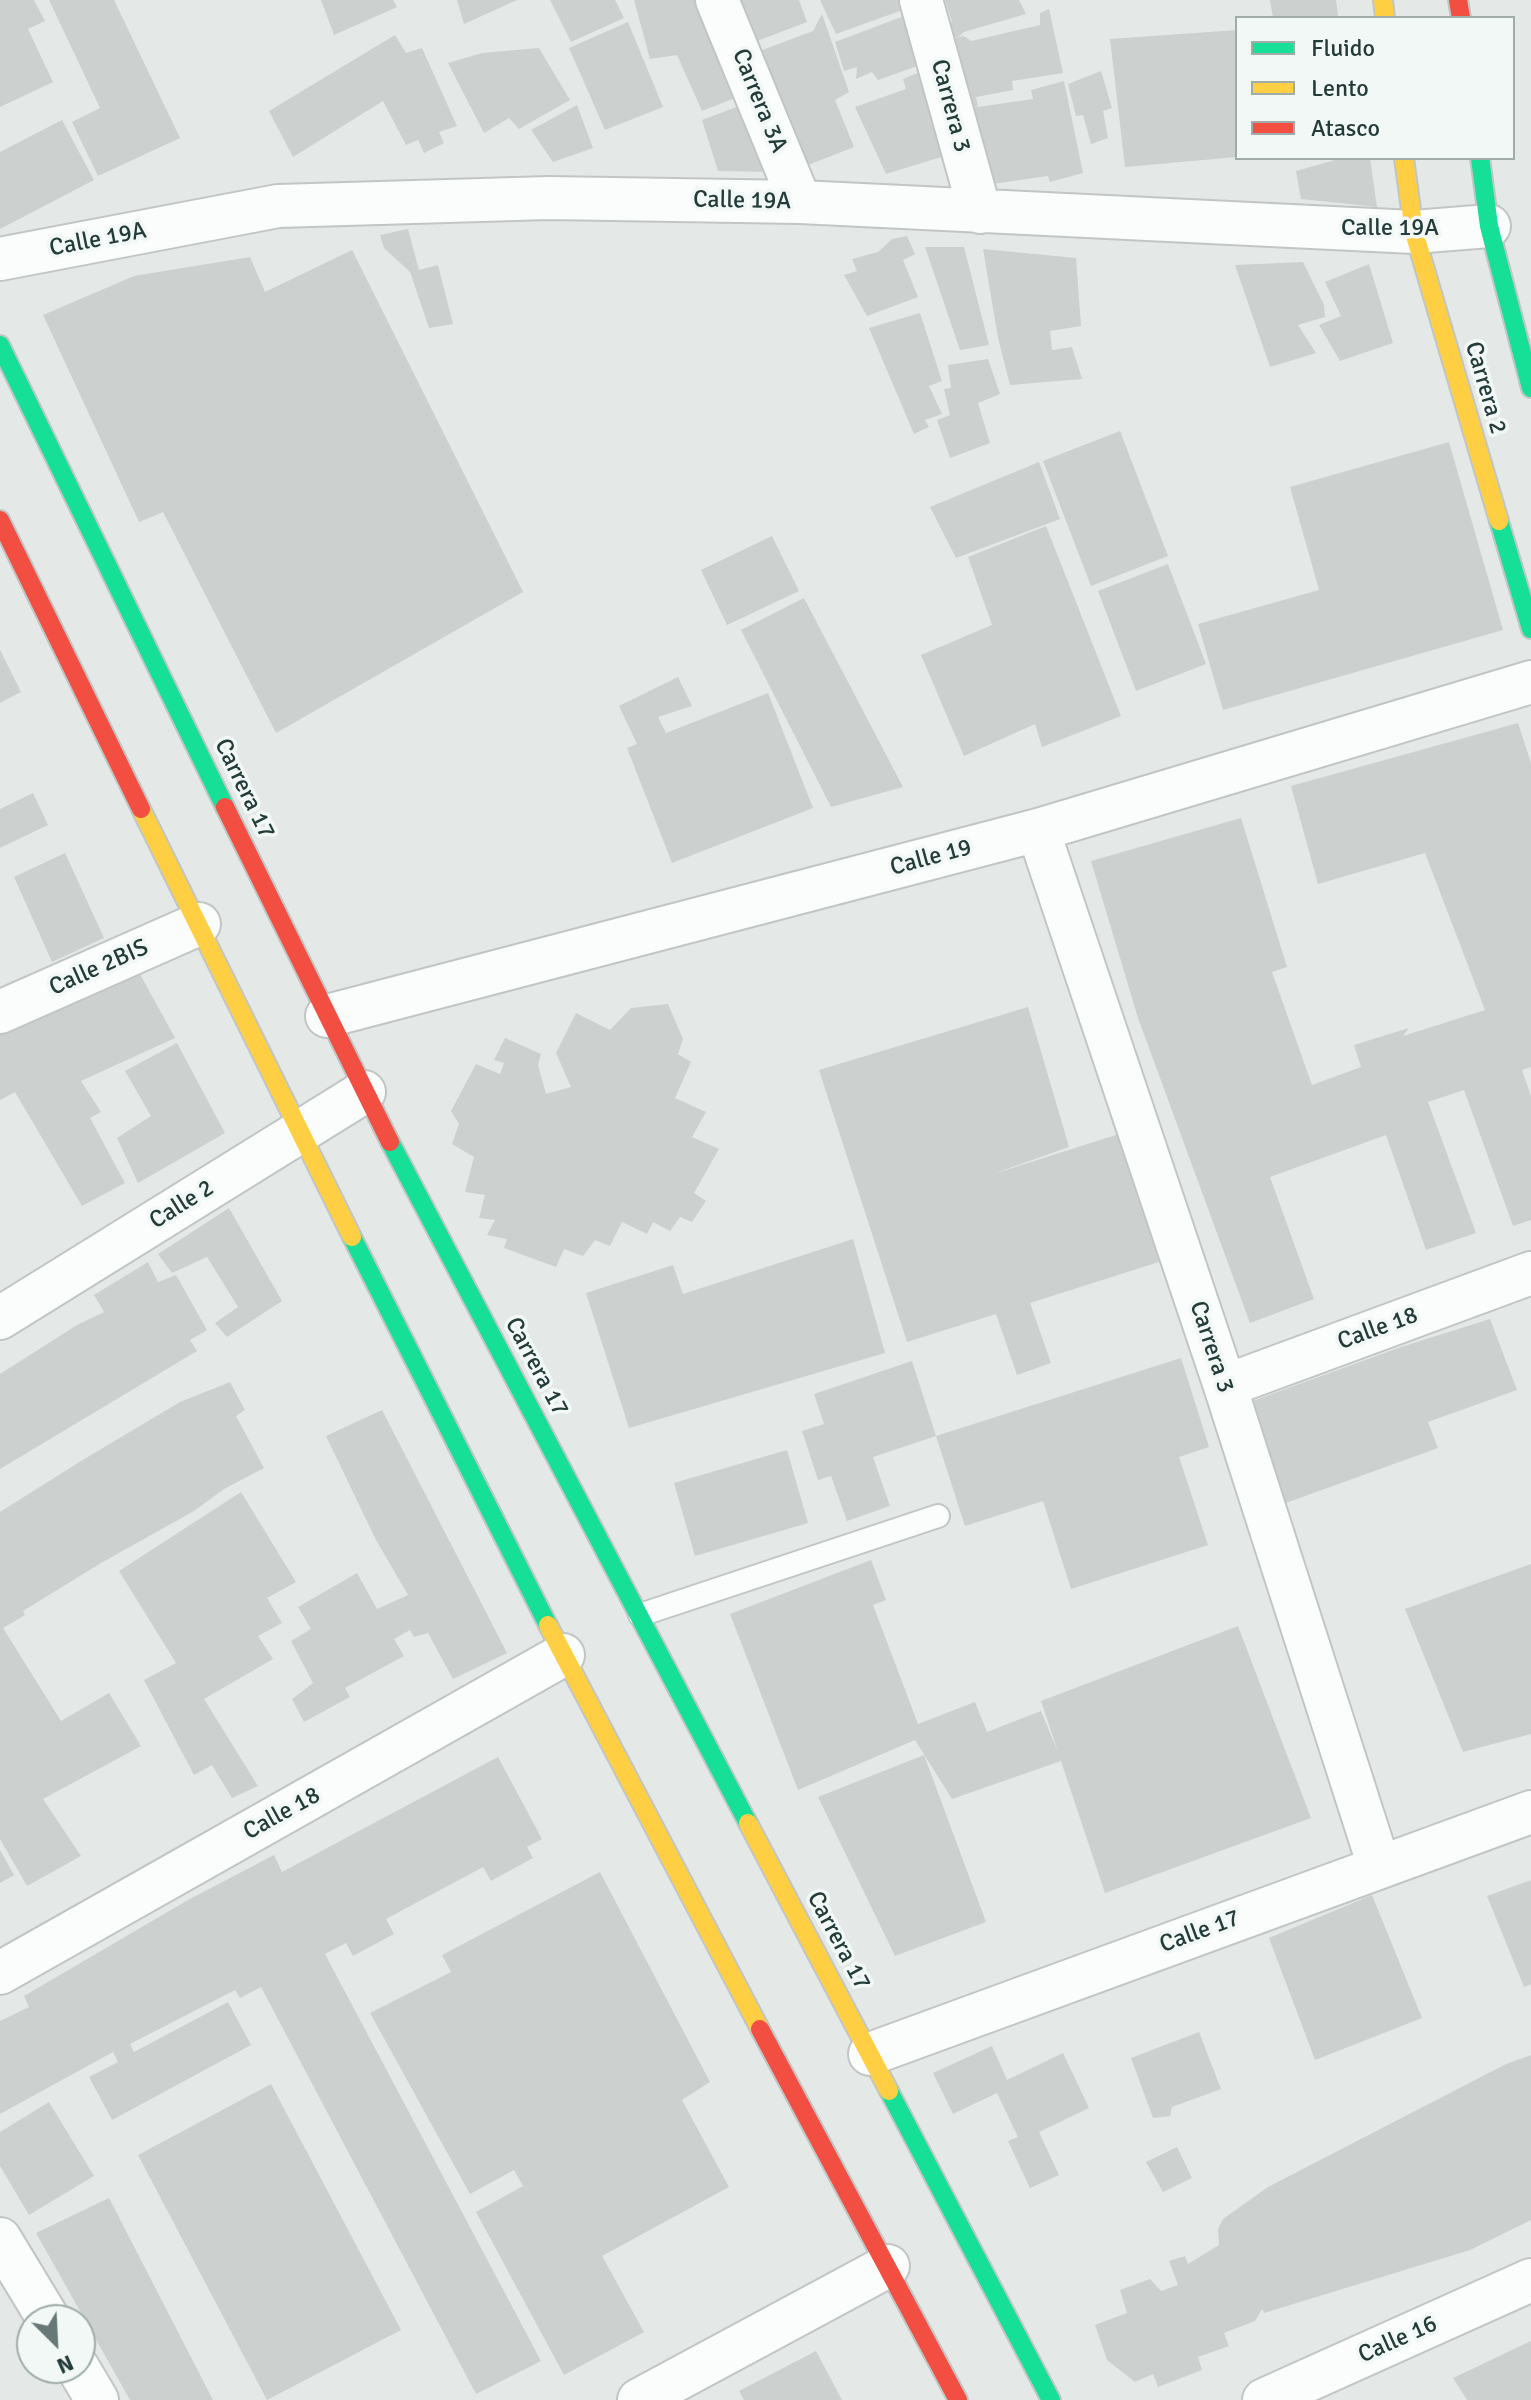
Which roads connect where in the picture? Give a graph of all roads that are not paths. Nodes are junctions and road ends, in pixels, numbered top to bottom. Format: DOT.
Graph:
graph roads {
  1 [pos="717,0"];
  2 [pos="921,0"];
  3 [pos="1404,160"];
  4 [pos="1480,160"];
  5 [pos="800,202"];
  6 [pos="980,212"];
  7 [pos="1489,226"];
  8 [pos="1414,232"];
  9 [pos="0,259"];
  10 [pos="0,345"];
  11 [pos="1531,388"];
  12 [pos="0,520"];
  13 [pos="1531,629"];
  14 [pos="1531,682"];
  15 [pos="1038,830"];
  16 [pos="199,924"];
  17 [pos="0,1012"];
  18 [pos="327,1016"];
  19 [pos="364,1092"];
  20 [pos="299,1132"];
  21 [pos="1531,1273"];
  22 [pos="0,1318"];
  23 [pos="1225,1386"];
  24 [pos="938,1516"];
  25 [pos="640,1615"];
  26 [pos="563,1655"];
  27 [pos="1531,1812"];
  28 [pos="1379,1866"];
  29 [pos="0,1973"];
  30 [pos="870,2054"];
  31 [pos="0,2239"];
  32 [pos="888,2266"];
  33 [pos="1531,2280"];
  34 [pos="39,2304"];
  35 [pos="639,2400"];
  36 [pos="958,2400"];
  37 [pos="1051,2400"];
  38 [pos="1264,2400"];
  1 -- 5 [label="street, Carrera 3A"];
  2 -- 6 [label="street, Carrera 3"];
  3 -- 8 [label="main road, Carrera 2"];
  4 -- 7 [label="main road, Carrera 2"];
  5 -- 6 [label="street, Calle 19A"];
  5 -- 9 [label="street, Calle 19A"];
  6 -- 8 [label="street, Calle 19A"];
  7 -- 8 [label="street, Calle 19A"];
  7 -- 11 [label="main road, Carrera 2"];
  8 -- 13 [label="main road, Carrera 2"];
  10 -- 18 [label="main road, Carrera 17"];
  12 -- 16 [label="main road"];
  14 -- 15 [label="street, Calle 19"];
  15 -- 18 [label="street, Calle 19"];
  15 -- 23 [label="street, Carrera 3"];
  16 -- 17 [label="street, Calle 2BIS"];
  16 -- 20 [label="main road"];
  18 -- 19 [label="main road, Carrera 17"];
  19 -- 20 [label="street, Calle 2"];
  19 -- 25 [label="main road, Carrera 17"];
  20 -- 22 [label="street, Calle 2"];
  20 -- 26 [label="main road"];
  21 -- 23 [label="street, Calle 18"];
  23 -- 28 [label="street, Carrera 3"];
  24 -- 25 [label="lane"];
  25 -- 30 [label="main road, Carrera 17"];
  26 -- 29 [label="street, Calle 18"];
  26 -- 32 [label="main road"];
  27 -- 28 [label="street, Calle 17"];
  28 -- 30 [label="street, Calle 17"];
  30 -- 37 [label="main road, Carrera 17"];
  31 -- 34 [label="street"];
  32 -- 35 [label="street"];
  32 -- 36 [label="main road"];
  33 -- 38 [label="street, Calle 16"];
}
